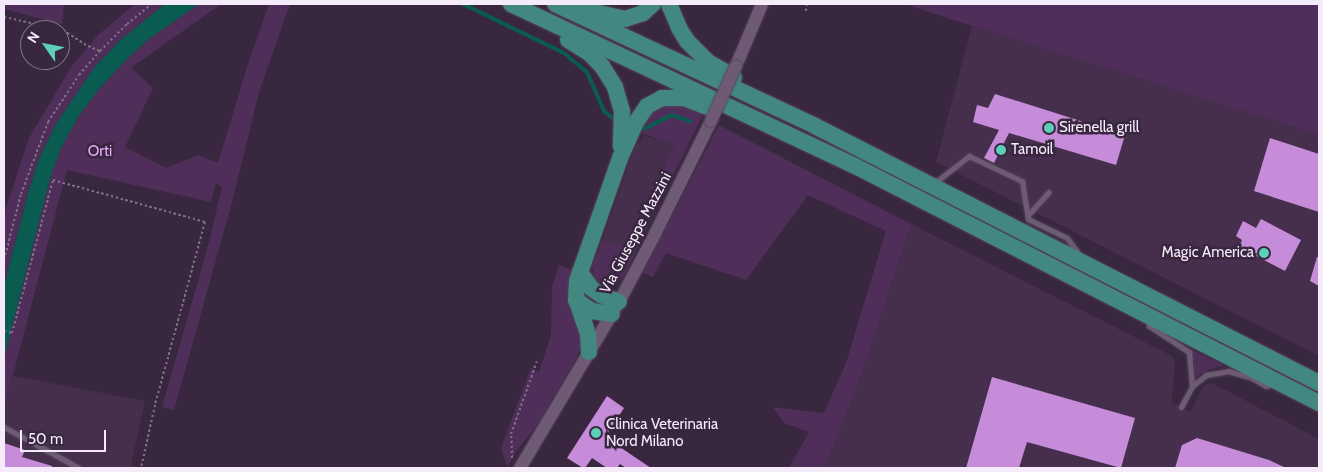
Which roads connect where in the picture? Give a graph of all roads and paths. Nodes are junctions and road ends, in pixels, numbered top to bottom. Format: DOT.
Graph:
graph roads {
  1 [pos="152,4"];
  2 [pos="555,4"];
  3 [pos="580,4"];
  4 [pos="653,4"];
  5 [pos="669,4"];
  6 [pos="762,4"];
  7 [pos="808,4"];
  8 [pos="514,5"];
  9 [pos="806,11"];
  10 [pos="4,17"];
  11 [pos="100,50"];
  12 [pos="764,122"];
  13 [pos="815,126"];
  14 [pos="620,158"];
  15 [pos="932,185"];
  16 [pos="1050,192"];
  17 [pos="1027,216"];
  18 [pos="4,260"];
  19 [pos="1085,262"];
  20 [pos="580,272"];
  21 [pos="576,300"];
  22 [pos="615,308"];
  23 [pos="1145,313"];
  24 [pos="4,331"];
  25 [pos="589,352"];
  26 [pos="537,361"];
  27 [pos="1278,382"];
  28 [pos="1319,383"];
  29 [pos="1192,386"];
  30 [pos="1319,403"];
  31 [pos="1181,407"];
  32 [pos="4,427"];
  33 [pos="517,466"];
  34 [pos="78,468"];
  35 [pos="141,468"];
  1 -- 11 [label="path"];
  2 -- 13 [label="highway"];
  3 -- 4 [label="highway"];
  5 -- 13 [label="highway"];
  6 -- 22 [label="street, Via Giuseppe Mazzini, bridge"];
  7 -- 9 [label="path"];
  8 -- 12 [label="highway"];
  8 -- 14 [label="highway"];
  10 -- 11 [label="path"];
  11 -- 18 [label="path"];
  12 -- 14 [label="highway"];
  12 -- 23 [label="highway"];
  13 -- 15 [label="highway"];
  14 -- 20 [label="highway"];
  15 -- 17 [label="lane"];
  15 -- 19 [label="highway"];
  16 -- 17 [label="lane"];
  17 -- 19 [label="lane"];
  19 -- 28 [label="highway"];
  20 -- 21 [label="highway"];
  20 -- 22 [label="highway"];
  21 -- 22 [label="highway"];
  21 -- 25 [label="highway"];
  22 -- 25 [label="street, Via Giuseppe Mazzini"];
  23 -- 27 [label="highway"];
  23 -- 29 [label="lane"];
  24 -- 35 [label="path"];
  25 -- 33 [label="street, Via Giuseppe Mazzini"];
  26 -- 33 [label="path"];
  27 -- 29 [label="lane"];
  27 -- 30 [label="highway"];
  29 -- 31 [label="lane"];
  32 -- 34 [label="lane"];
}
